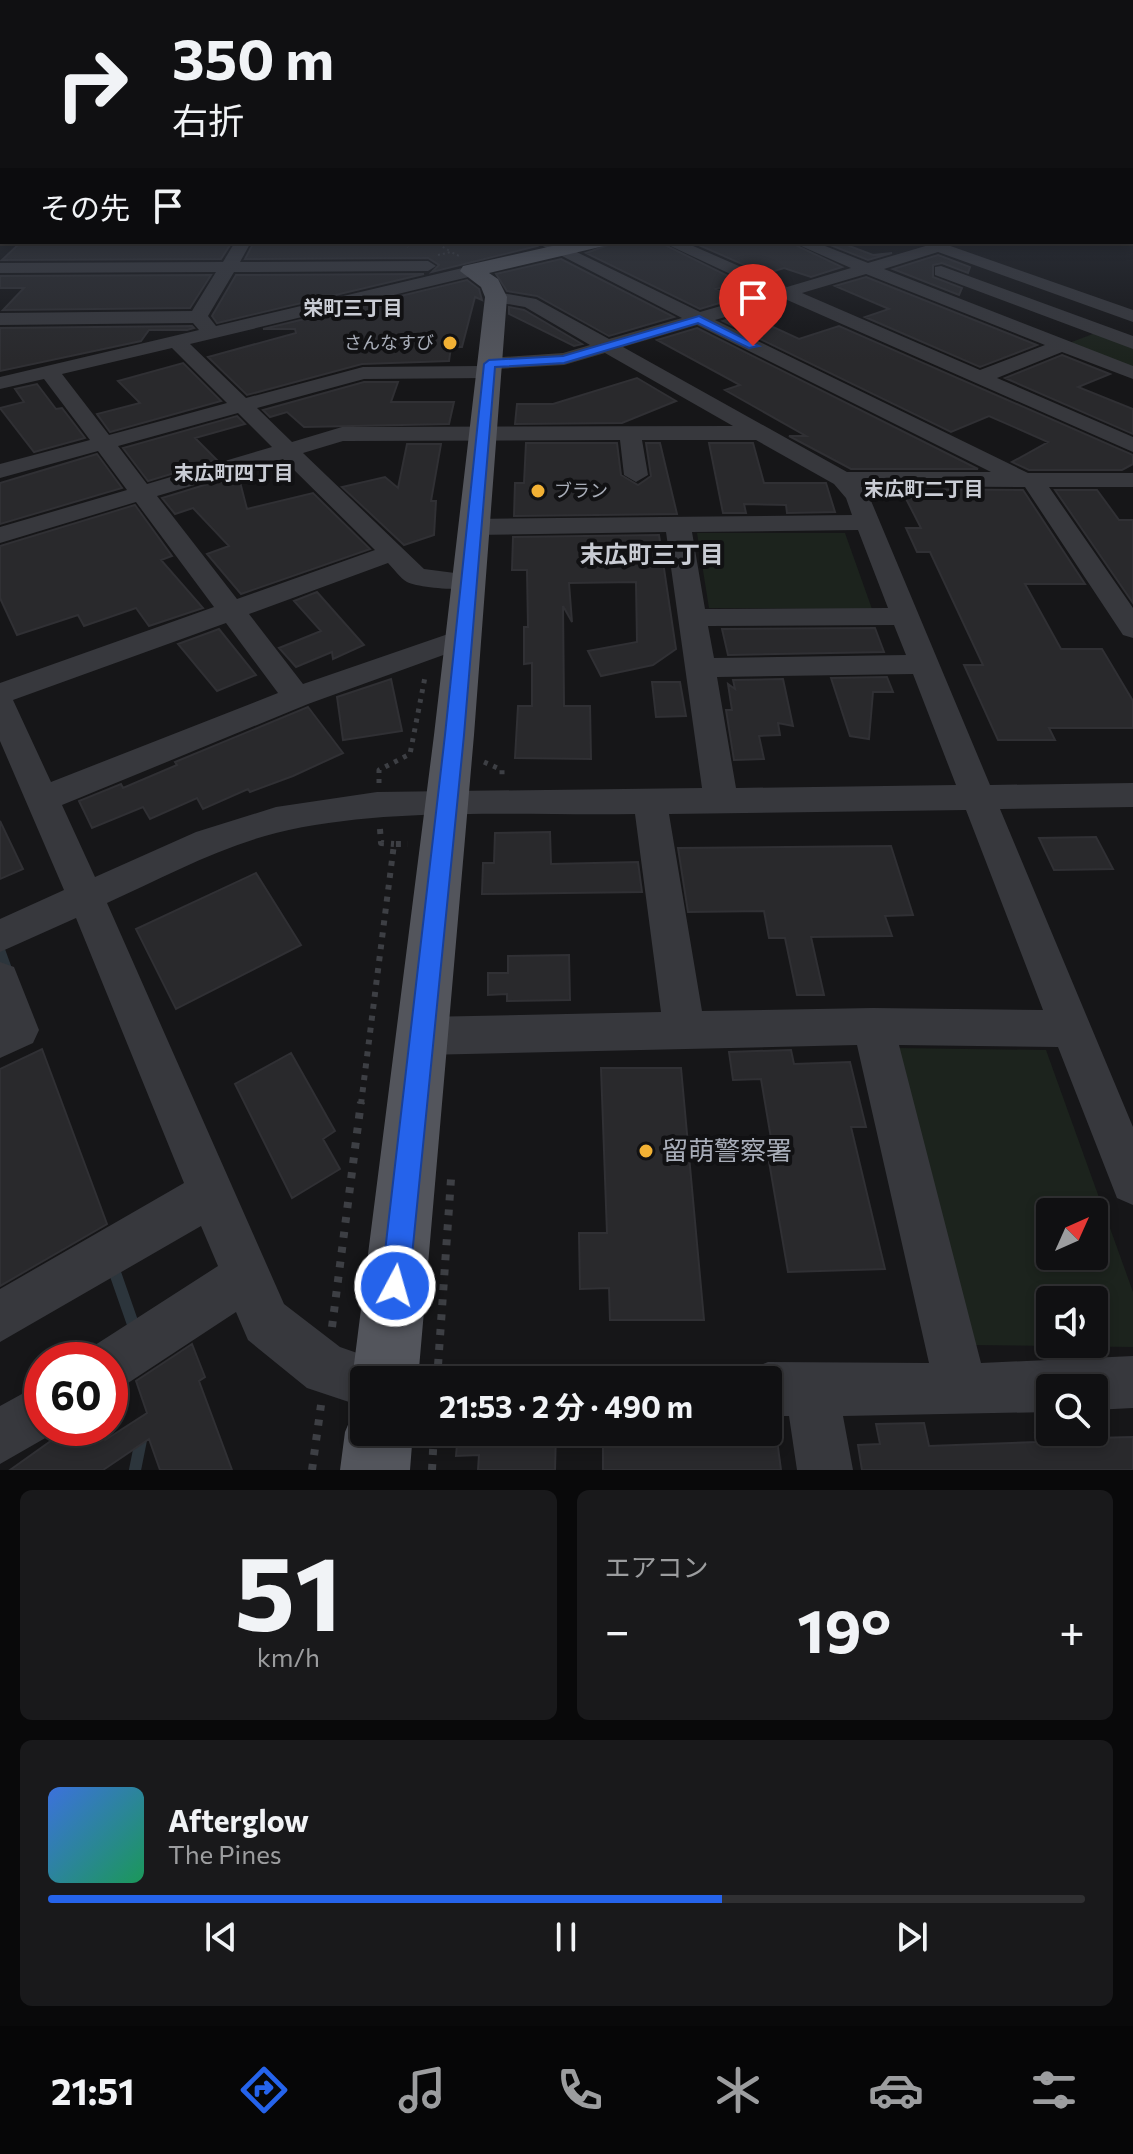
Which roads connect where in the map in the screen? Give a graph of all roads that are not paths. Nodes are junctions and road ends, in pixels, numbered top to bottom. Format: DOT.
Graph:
graph roads {
  1 [pos="242,244"];
  2 [pos="674,244"];
  3 [pos="805,244"];
  4 [pos="556,245"];
  5 [pos="448,256"];
  6 [pos="227,266"];
  7 [pos="0,268"];
  8 [pos="103,268"];
  9 [pos="867,268"];
  10 [pos="86,288"];
  11 [pos="784,293"];
  12 [pos="496,297"];
  13 [pos="1133,318"];
  14 [pos="0,319"];
  15 [pos="699,319"];
  16 [pos="204,324"];
  17 [pos="1095,330"];
  18 [pos="175,340"];
  19 [pos="1133,343"];
  20 [pos="1061,345"];
  21 [pos="608,346"];
  22 [pos="489,368"];
  23 [pos="49,371"];
  24 [pos="1133,373"];
  25 [pos="979,378"];
  26 [pos="0,383"];
  27 [pos="241,405"];
  28 [pos="482,433"];
  29 [pos="630,433"];
  30 [pos="758,433"];
  31 [pos="103,442"];
  32 [pos="1133,445"];
  33 [pos="286,451"];
  34 [pos="0,471"];
  35 [pos="636,475"];
  36 [pos="842,479"];
  37 [pos="1029,480"];
  38 [pos="1133,480"];
  39 [pos="143,494"];
  40 [pos="867,522"];
  41 [pos="678,526"];
  42 [pos="472,527"];
  43 [pos="0,535"];
  44 [pos="392,553"];
  45 [pos="468,582"];
  46 [pos="232,611"];
  47 [pos="905,616"];
  48 [pos="692,618"];
  49 [pos="1133,629"];
  50 [pos="461,639"];
  51 [pos="925,664"];
  52 [pos="700,668"];
  53 [pos="297,697"];
  54 [pos="1,710"];
  55 [pos="24,783"];
  56 [pos="1133,795"];
  57 [pos="979,798"];
  58 [pos="650,799"];
  59 [pos="721,800"];
  60 [pos="443,824"];
  61 [pos="86,897"];
  62 [pos="0,936"];
  63 [pos="0,979"];
  64 [pos="873,1026"];
  65 [pos="1072,1029"];
  66 [pos="684,1030"];
  67 [pos="423,1036"];
  68 [pos="0,1039"];
  69 [pos="1133,1182"];
  70 [pos="212,1193"];
  71 [pos="247,1276"];
  72 [pos="0,1317"];
  73 [pos="128,1353"];
  74 [pos="387,1366"];
  75 [pos="345,1375"];
  76 [pos="1133,1382"];
  77 [pos="790,1389"];
  78 [pos="962,1390"];
  79 [pos="24,1422"];
  80 [pos="0,1437"];
  81 [pos="378,1446"];
  82 [pos="375,1470"];
  83 [pos="825,1470"];
  1 -- 6 [label="street"];
  2 -- 11 [label="street"];
  3 -- 9 [label="street"];
  4 -- 5 [label="main road"];
  4 -- 15 [label="street"];
  5 -- 6 [label="street"];
  5 -- 12 [label="main road"];
  5 -- 16 [label="street"];
  6 -- 8 [label="street"];
  6 -- 16 [label="street"];
  7 -- 8 [label="street"];
  8 -- 10 [label="street"];
  9 -- 11 [label="street"];
  9 -- 13 [label="street"];
  9 -- 20 [label="street"];
  11 -- 15 [label="street"];
  11 -- 25 [label="street"];
  12 -- 21 [label="street"];
  12 -- 22 [label="main road"];
  13 -- 17 [label="street"];
  14 -- 16 [label="street"];
  15 -- 21 [label="street"];
  15 -- 37 [label="street"];
  16 -- 18 [label="street"];
  17 -- 19 [label="street"];
  17 -- 20 [label="street"];
  18 -- 23 [label="street"];
  18 -- 27 [label="street"];
  20 -- 24 [label="street"];
  20 -- 25 [label="street"];
  21 -- 22 [label="street"];
  21 -- 30 [label="street"];
  22 -- 27 [label="street"];
  22 -- 28 [label="main road"];
  23 -- 26 [label="street"];
  23 -- 31 [label="street"];
  25 -- 32 [label="street"];
  27 -- 31 [label="street"];
  27 -- 33 [label="street"];
  28 -- 29 [label="street"];
  28 -- 33 [label="street"];
  28 -- 42 [label="main road"];
  29 -- 30 [label="street"];
  29 -- 35 [label="street"];
  30 -- 36 [label="street"];
  31 -- 34 [label="street"];
  31 -- 39 [label="street"];
  33 -- 39 [label="street"];
  33 -- 44 [label="street"];
  36 -- 37 [label="street"];
  36 -- 40 [label="street"];
  37 -- 38 [label="street"];
  37 -- 49 [label="street"];
  39 -- 43 [label="street"];
  39 -- 46 [label="street"];
  40 -- 41 [label="street"];
  40 -- 47 [label="street"];
  41 -- 42 [label="street"];
  41 -- 48 [label="street"];
  42 -- 45 [label="main road"];
  44 -- 45 [label="street"];
  44 -- 46 [label="street"];
  45 -- 50 [label="main road"];
  46 -- 53 [label="street"];
  46 -- 54 [label="street"];
  47 -- 48 [label="street"];
  47 -- 51 [label="street"];
  48 -- 52 [label="street"];
  50 -- 53 [label="street"];
  50 -- 60 [label="main road"];
  51 -- 52 [label="street"];
  51 -- 57 [label="street"];
  52 -- 59 [label="street"];
  53 -- 55 [label="street"];
  54 -- 55 [label="street"];
  55 -- 61 [label="street"];
  56 -- 57 [label="street"];
  57 -- 59 [label="street"];
  57 -- 65 [label="street"];
  58 -- 59 [label="street"];
  58 -- 60 [label="street"];
  58 -- 66 [label="street"];
  60 -- 61 [label="street"];
  60 -- 67 [label="main road"];
  61 -- 62 [label="street"];
  61 -- 70 [label="street"];
  63 -- 68 [label="street"];
  64 -- 65 [label="street"];
  64 -- 66 [label="street"];
  64 -- 78 [label="street"];
  65 -- 69 [label="street"];
  66 -- 67 [label="street"];
  67 -- 74 [label="main road"];
  70 -- 71 [label="street"];
  70 -- 72 [label="street"];
  71 -- 73 [label="street"];
  71 -- 75 [label="street"];
  76 -- 78 [label="street"];
  77 -- 78 [label="street"];
  77 -- 83 [label="street"];
  79 -- 80 [label="street"];
  81 -- 82 [label="main road"];
}
